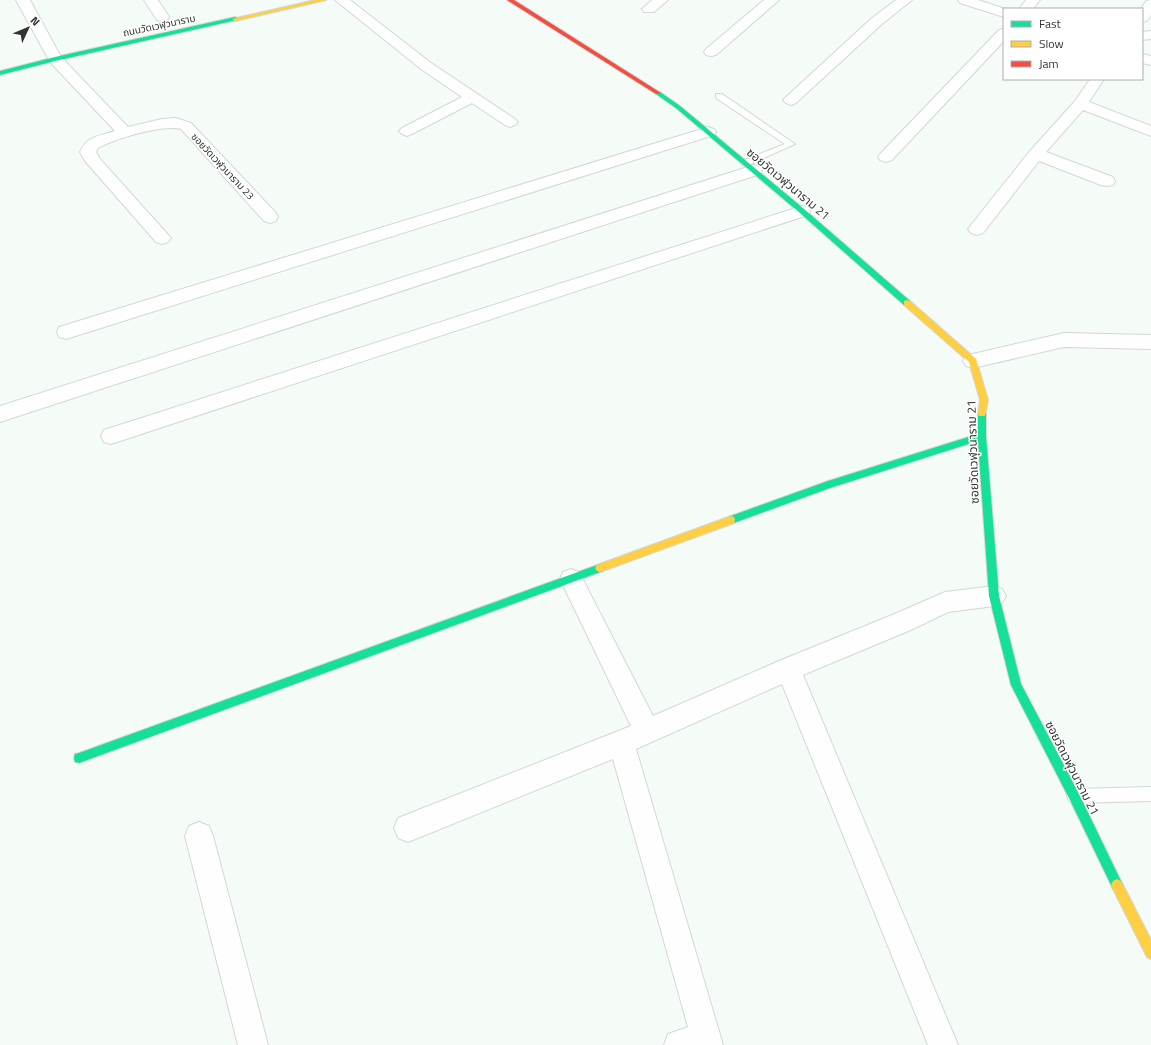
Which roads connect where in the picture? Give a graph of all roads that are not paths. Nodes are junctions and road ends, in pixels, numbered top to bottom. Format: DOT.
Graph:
graph roads {
  1 [pos="23,0"];
  2 [pos="151,0"];
  3 [pos="323,0"];
  4 [pos="342,0"];
  5 [pos="510,0"];
  6 [pos="661,0"];
  7 [pos="772,0"];
  8 [pos="905,0"];
  9 [pos="965,0"];
  10 [pos="1033,0"];
  11 [pos="1151,4"];
  12 [pos="1027,8"];
  13 [pos="649,9"];
  14 [pos="1003,13"];
  15 [pos="1143,16"];
  16 [pos="162,17"];
  17 [pos="1003,34"];
  18 [pos="711,52"];
  19 [pos="55,59"];
  20 [pos="0,73"];
  21 [pos="1096,80"];
  22 [pos="719,96"];
  23 [pos="473,97"];
  24 [pos="791,100"];
  25 [pos="1080,104"];
  26 [pos="510,122"];
  27 [pos="407,131"];
  28 [pos="1151,131"];
  29 [pos="125,132"];
  30 [pos="708,132"];
  31 [pos="1036,154"];
  32 [pos="886,157"];
  33 [pos="749,166"];
  34 [pos="1107,181"];
  35 [pos="802,211"];
  36 [pos="270,217"];
  37 [pos="977,229"];
  38 [pos="162,238"];
  39 [pos="66,332"];
  40 [pos="1151,342"];
  41 [pos="973,361"];
  42 [pos="0,414"];
  43 [pos="111,436"];
  44 [pos="982,436"];
  45 [pos="571,578"];
  46 [pos="994,596"];
  47 [pos="788,670"];
  48 [pos="647,730"];
  49 [pos="621,743"];
  50 [pos="79,758"];
  51 [pos="1151,794"];
  52 [pos="1074,796"];
  53 [pos="408,828"];
  54 [pos="199,836"];
  55 [pos="1151,953"];
  56 [pos="697,1042"];
  57 [pos="253,1045"];
  58 [pos="943,1045"];
  1 -- 19 [label="street"];
  2 -- 16 [label="street"];
  3 -- 19 [label="street, ถนนวัดเวฬุวนาราม"];
  4 -- 23 [label="street"];
  5 -- 30 [label="street, ซอยวัดเวฬุวนาราม 21"];
  6 -- 13 [label="street"];
  7 -- 18 [label="street"];
  8 -- 24 [label="street"];
  9 -- 14 [label="street"];
  10 -- 12 [label="street"];
  11 -- 15 [label="street"];
  17 -- 32 [label="street"];
  19 -- 20 [label="street, ถนนวัดเวฬุวนาราม"];
  19 -- 29 [label="street"];
  21 -- 25 [label="street"];
  22 -- 33 [label="lane"];
  23 -- 26 [label="street"];
  23 -- 27 [label="street"];
  25 -- 28 [label="street"];
  25 -- 31 [label="street"];
  29 -- 36 [label="street, ซอยวัดเวฬุวนาราม 23"];
  29 -- 38 [label="street, ซอยวัดเวฬุวนาราม 23"];
  30 -- 33 [label="street, ซอยวัดเวฬุวนาราม 21"];
  30 -- 39 [label="street"];
  31 -- 34 [label="street"];
  31 -- 37 [label="street"];
  33 -- 35 [label="street, ซอยวัดเวฬุวนาราม 21"];
  33 -- 42 [label="street"];
  35 -- 41 [label="street, ซอยวัดเวฬุวนาราม 21"];
  35 -- 43 [label="street"];
  40 -- 41 [label="street"];
  41 -- 44 [label="street, ซอยวัดเวฬุวนาราม 21"];
  44 -- 45 [label="street"];
  44 -- 46 [label="street, ซอยวัดเวฬุวนาราม 21"];
  45 -- 48 [label="street"];
  45 -- 50 [label="street"];
  46 -- 47 [label="street"];
  46 -- 52 [label="street, ซอยวัดเวฬุวนาราม 21"];
  47 -- 48 [label="street"];
  47 -- 58 [label="street"];
  48 -- 49 [label="street"];
  49 -- 53 [label="street"];
  49 -- 56 [label="street"];
  51 -- 52 [label="lane"];
  52 -- 55 [label="street, ซอยวัดเวฬุวนาราม 21"];
  54 -- 57 [label="street"];
}
